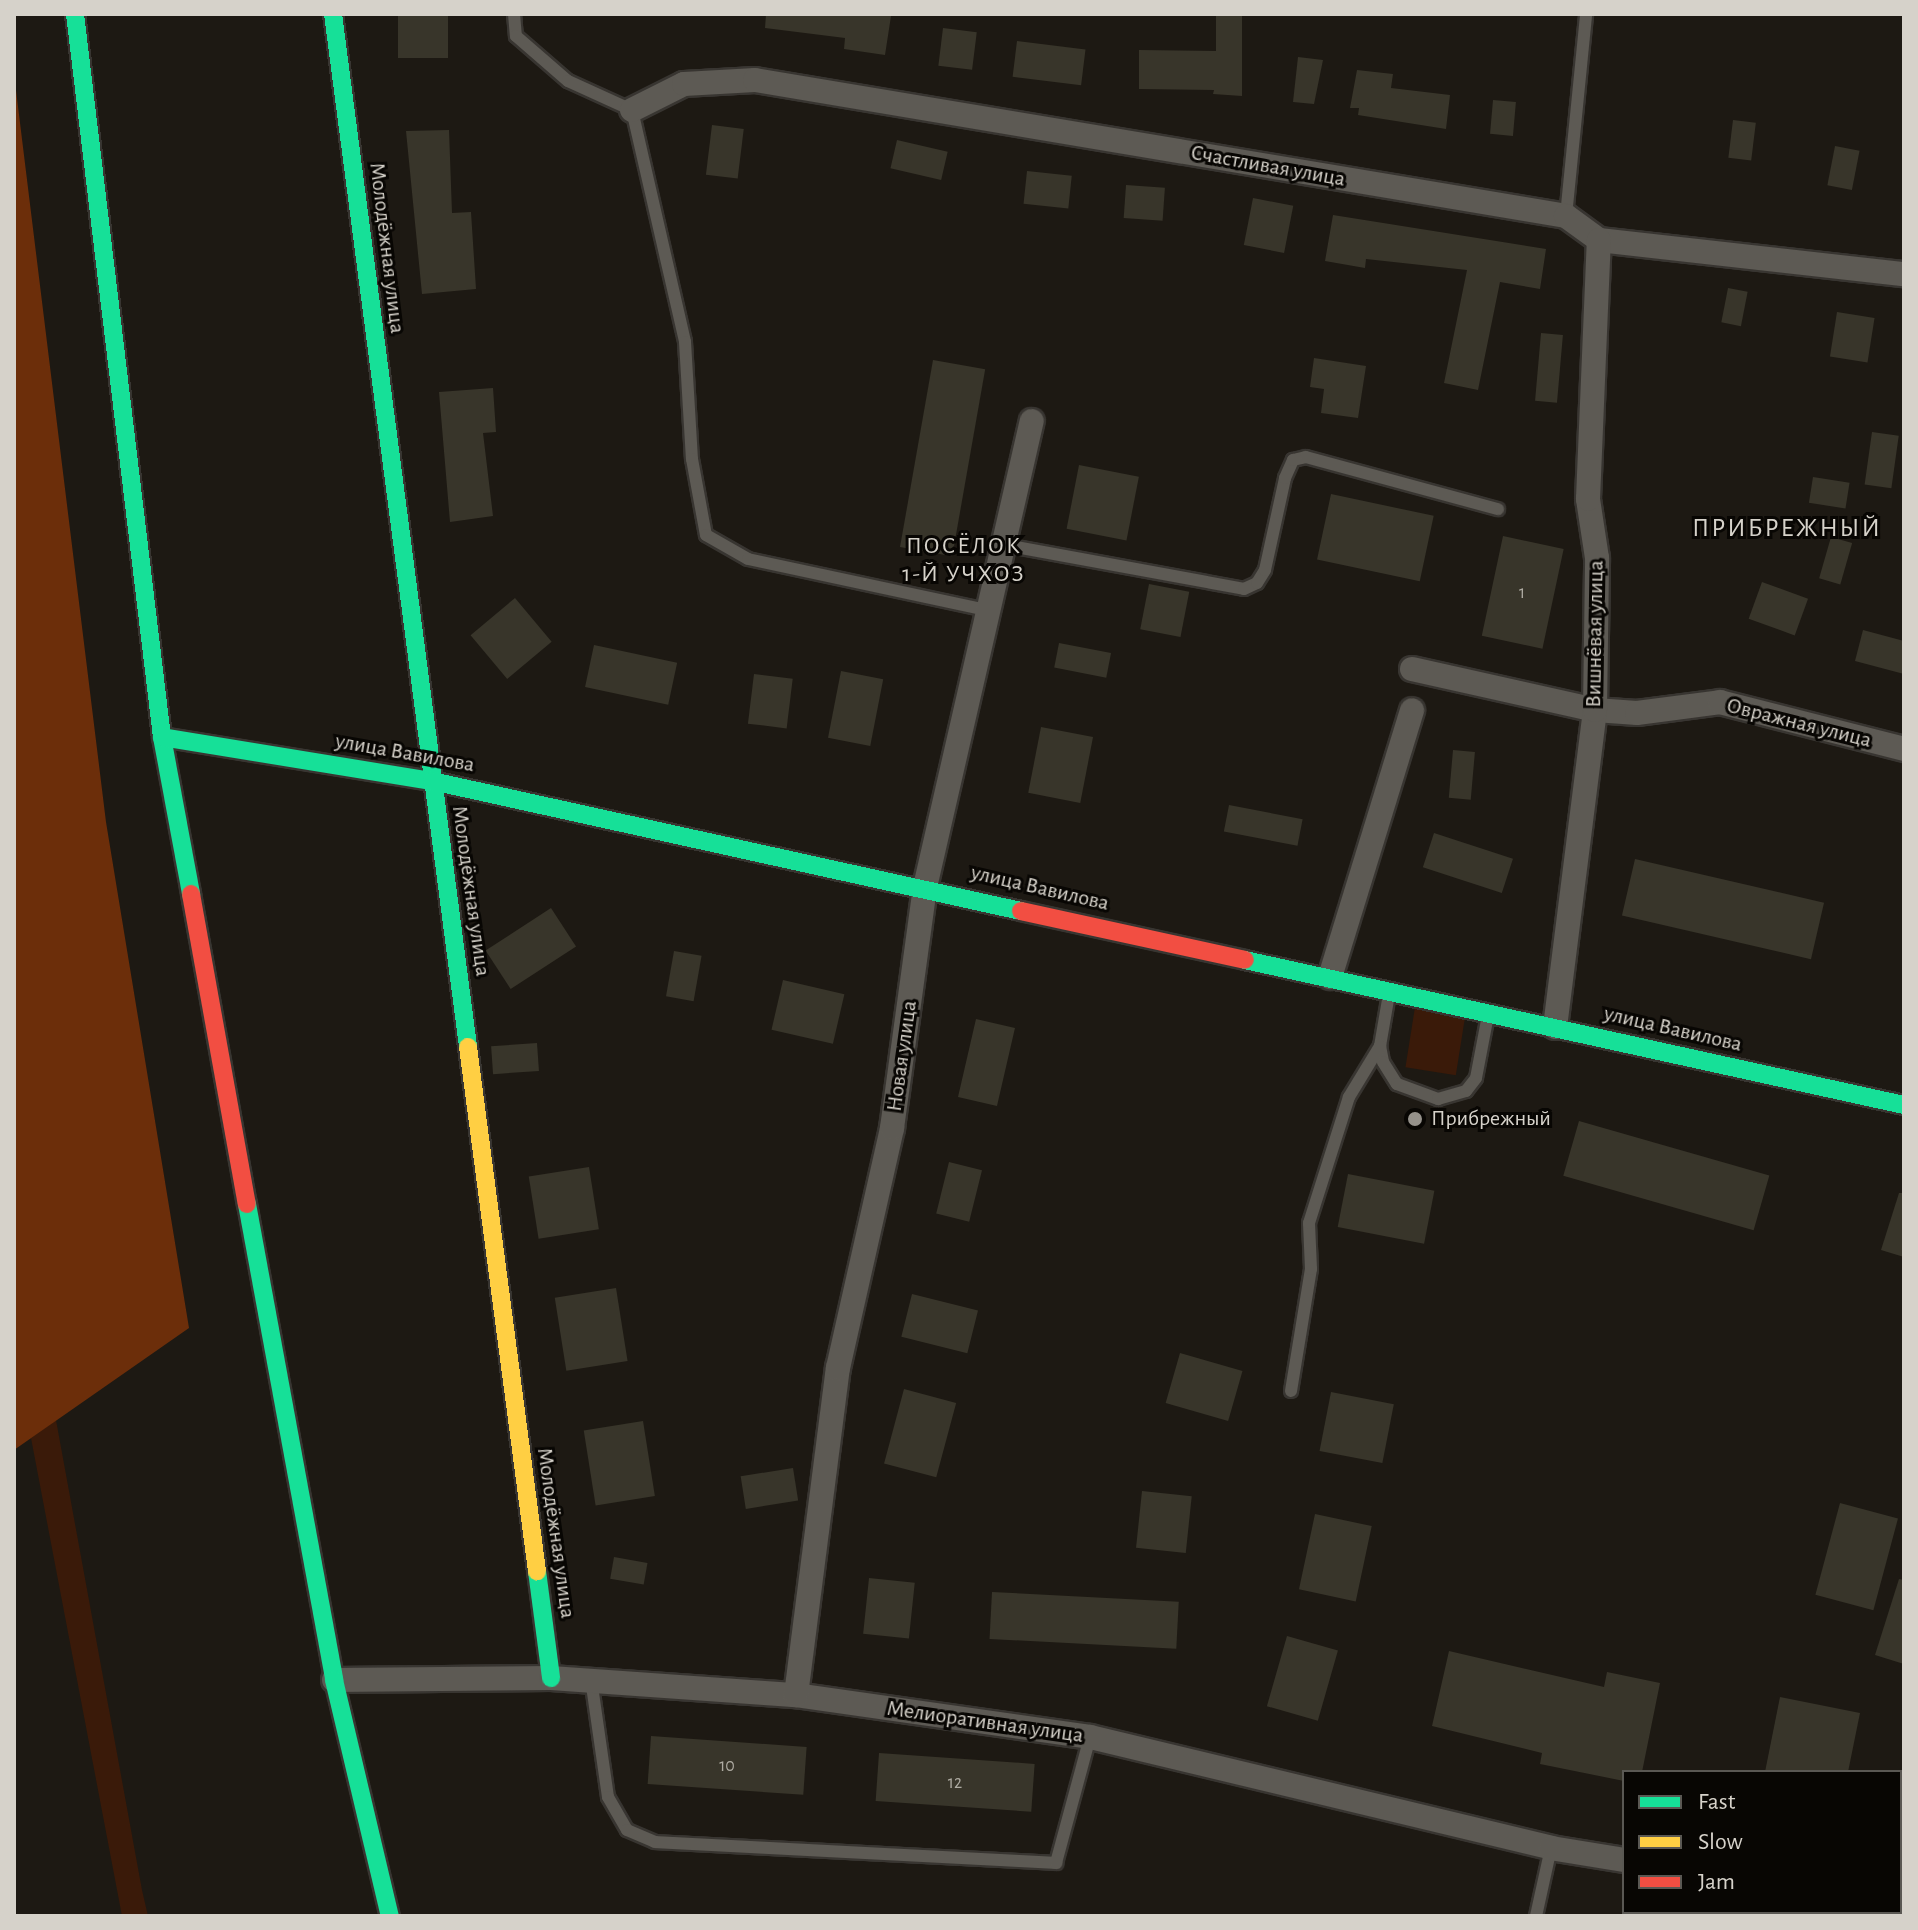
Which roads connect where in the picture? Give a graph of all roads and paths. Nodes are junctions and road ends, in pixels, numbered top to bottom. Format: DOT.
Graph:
graph roads {
  1 [pos="75,14"];
  2 [pos="333,14"];
  3 [pos="514,14"];
  4 [pos="1586,14"];
  5 [pos="632,110"];
  6 [pos="1566,216"];
  7 [pos="1599,240"];
  8 [pos="1904,274"];
  9 [pos="1032,421"];
  10 [pos="1498,509"];
  11 [pos="1005,545"];
  12 [pos="990,611"];
  13 [pos="1412,669"];
  14 [pos="1412,710"];
  15 [pos="1595,710"];
  16 [pos="162,737"];
  17 [pos="1904,749"];
  18 [pos="432,781"];
  19 [pos="925,887"];
  20 [pos="1330,977"];
  21 [pos="1390,991"];
  22 [pos="1489,1012"];
  23 [pos="1555,1027"];
  24 [pos="1380,1046"];
  25 [pos="1904,1105"];
  26 [pos="1291,1391"];
  27 [pos="551,1678"];
  28 [pos="591,1679"];
  29 [pos="334,1680"];
  30 [pos="796,1695"];
  31 [pos="1090,1737"];
  32 [pos="1551,1848"];
  33 [pos="1622,1860"];
  34 [pos="390,1916"];
  35 [pos="1536,1916"];
  1 -- 16 [label="street"];
  2 -- 18 [label="street, Молодёжная улица"];
  3 -- 5 [label="lane"];
  4 -- 6 [label="lane"];
  5 -- 6 [label="street, Счастливая улица"];
  5 -- 12 [label="lane"];
  6 -- 7 [label="street, Счастливая улица"];
  7 -- 8 [label="street, Счастливая улица"];
  7 -- 15 [label="street, Вишнёвая улица"];
  9 -- 11 [label="street, Новая улица"];
  10 -- 11 [label="lane"];
  11 -- 12 [label="street, Новая улица"];
  12 -- 19 [label="street, Новая улица"];
  13 -- 15 [label="street, Овражная улица"];
  14 -- 20 [label="street"];
  15 -- 17 [label="street, Овражная улица"];
  15 -- 23 [label="street, Вишнёвая улица"];
  16 -- 18 [label="street, улица Вавилова"];
  16 -- 29 [label="street"];
  18 -- 19 [label="street, улица Вавилова"];
  18 -- 27 [label="street, Молодёжная улица"];
  19 -- 20 [label="street, улица Вавилова"];
  19 -- 30 [label="street, Новая улица"];
  20 -- 21 [label="street, улица Вавилова"];
  21 -- 22 [label="street, улица Вавилова"];
  21 -- 24 [label="lane"];
  22 -- 23 [label="street, улица Вавилова"];
  22 -- 24 [label="lane"];
  23 -- 25 [label="street, улица Вавилова"];
  24 -- 26 [label="lane"];
  27 -- 28 [label="street, Мелиоративная улица"];
  27 -- 29 [label="street, Мелиоративная улица"];
  28 -- 30 [label="street, Мелиоративная улица"];
  28 -- 31 [label="lane"];
  29 -- 34 [label="street"];
  30 -- 31 [label="street, Мелиоративная улица"];
  31 -- 32 [label="street, Мелиоративная улица"];
  32 -- 33 [label="street, Мелиоративная улица"];
  32 -- 35 [label="lane"];
}
